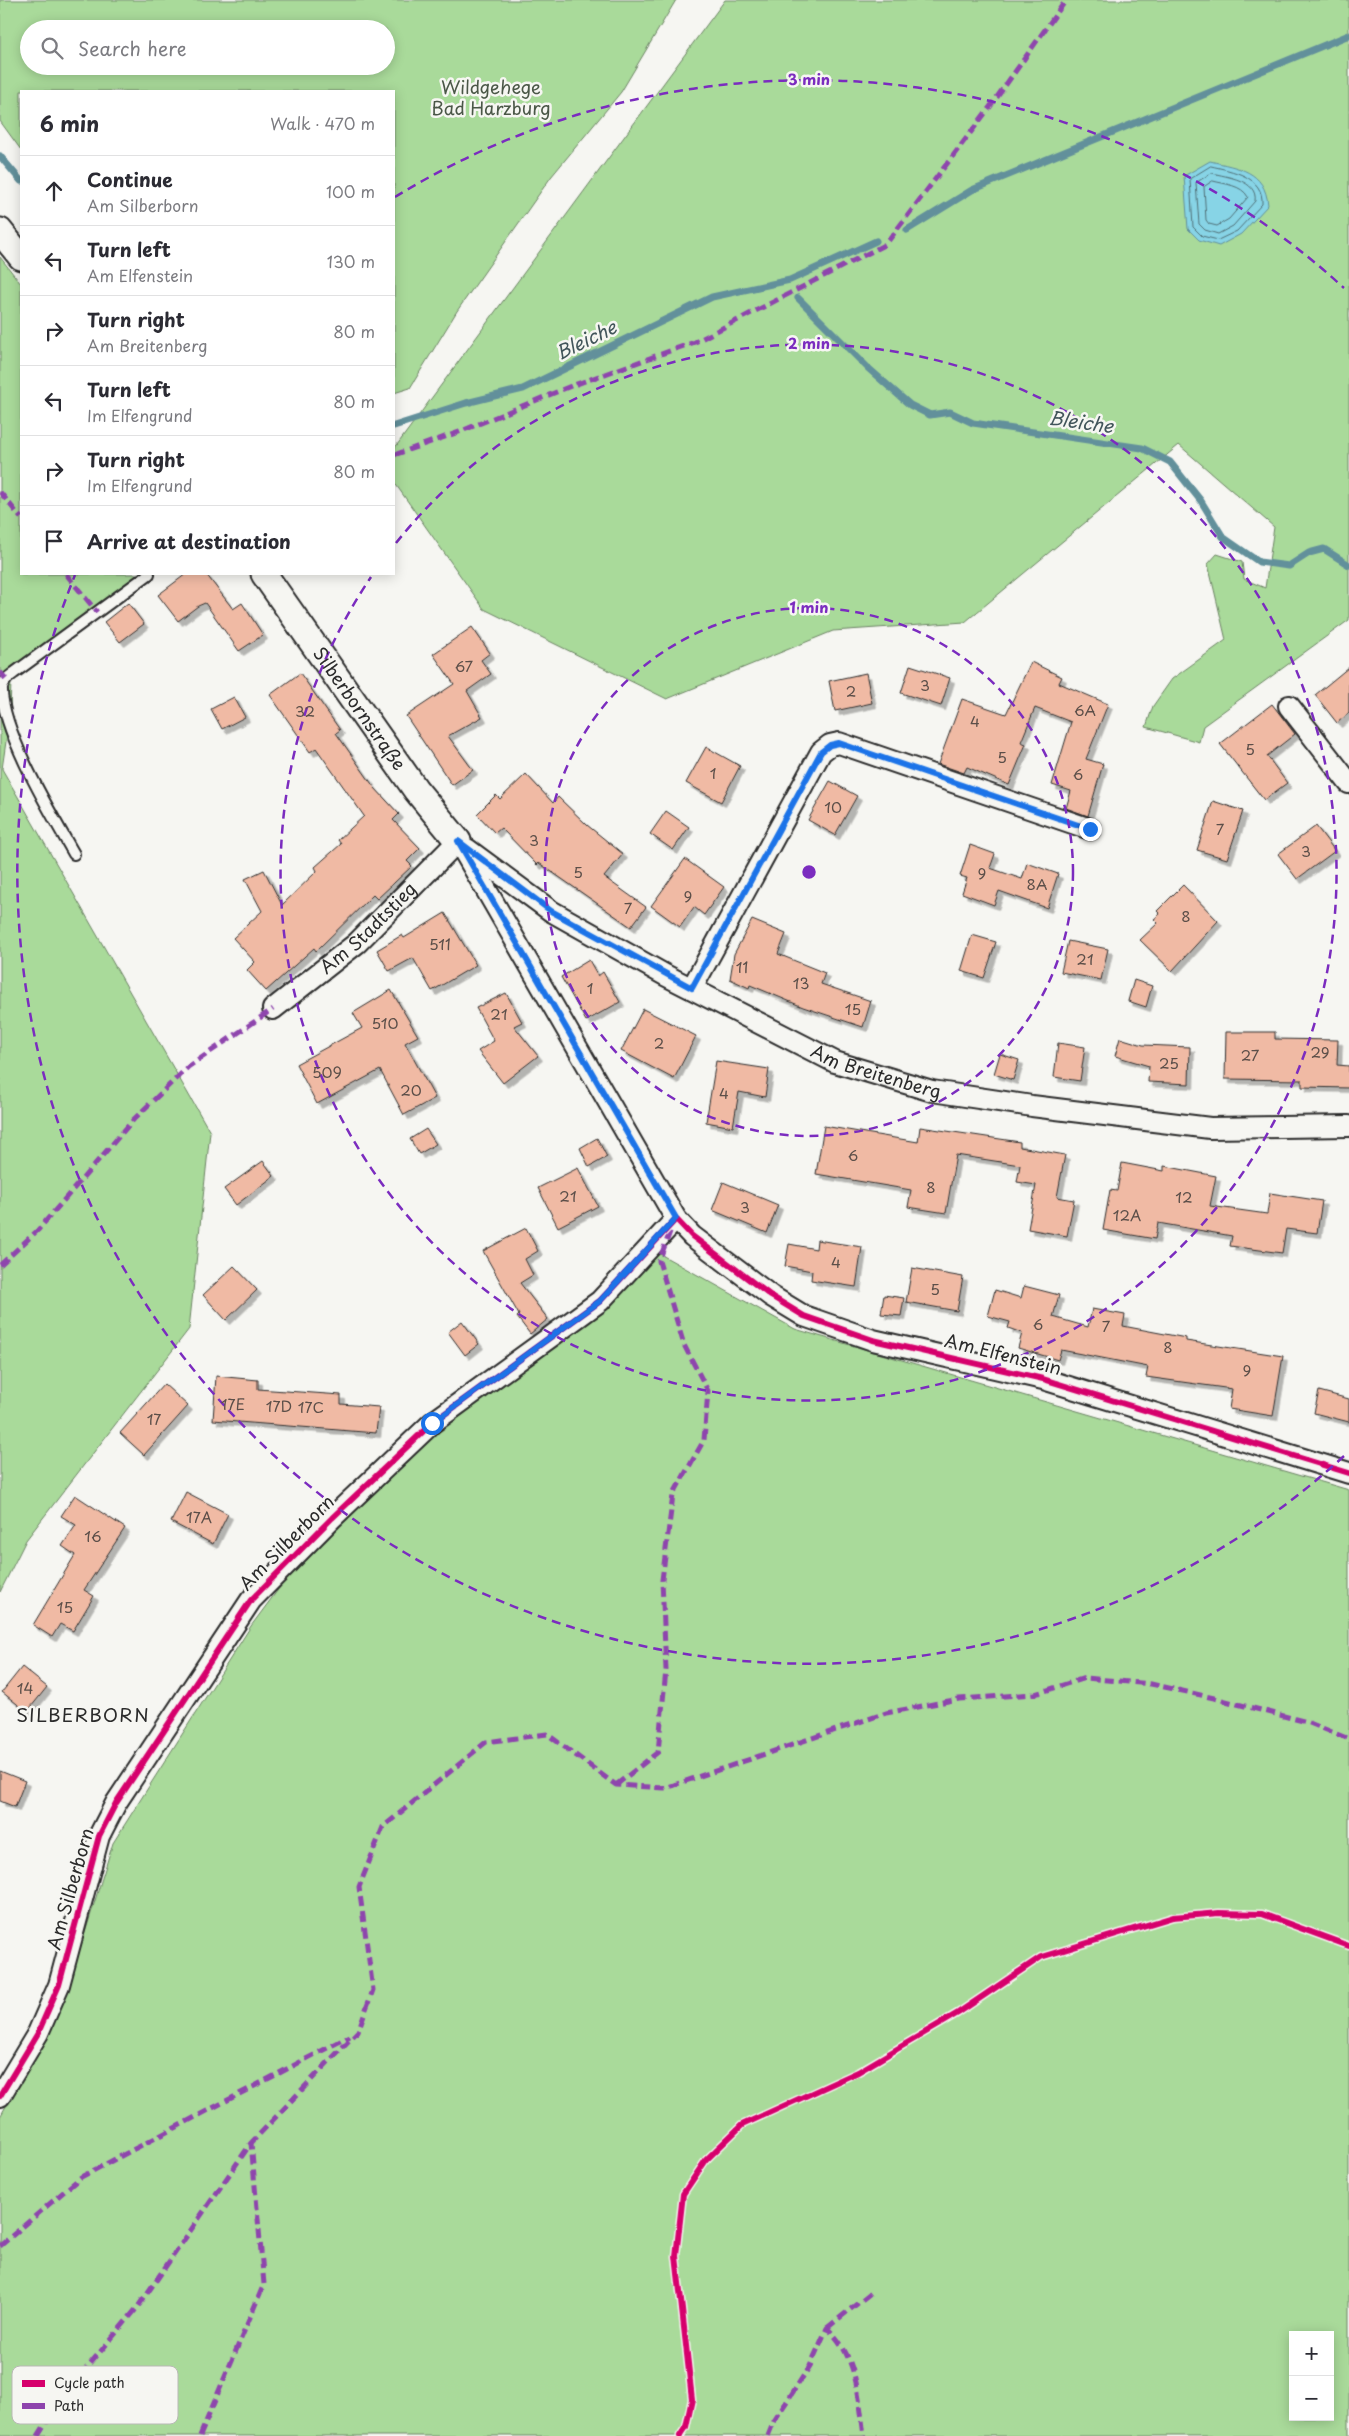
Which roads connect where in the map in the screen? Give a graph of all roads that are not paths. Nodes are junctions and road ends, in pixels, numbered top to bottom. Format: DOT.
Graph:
graph roads {
  1 [pos="0,231"];
  2 [pos="20,256"];
  3 [pos="148,575"];
  4 [pos="265,575"];
  5 [pos="1289,706"];
  6 [pos="1349,783"];
  7 [pos="1090,829"];
  8 [pos="458,841"];
  9 [pos="74,854"];
  10 [pos="692,988"];
  11 [pos="273,1009"];
  12 [pos="1349,1126"];
  13 [pos="676,1218"];
  14 [pos="1349,1473"];
  15 [pos="0,2096"];
  1 -- 2 [label="street"];
  3 -- 9 [label="lane"];
  4 -- 8 [label="street, Silberbornstraße"];
  5 -- 6 [label="street"];
  7 -- 10 [label="street"];
  8 -- 10 [label="street, Am Breitenberg"];
  8 -- 11 [label="street, Am Stadtstieg"];
  8 -- 13 [label="street, Am Elfenstein"];
  10 -- 12 [label="street, Am Breitenberg"];
  13 -- 14 [label="street, Am Elfenstein"];
  13 -- 15 [label="street, Am Silberborn"];
}
